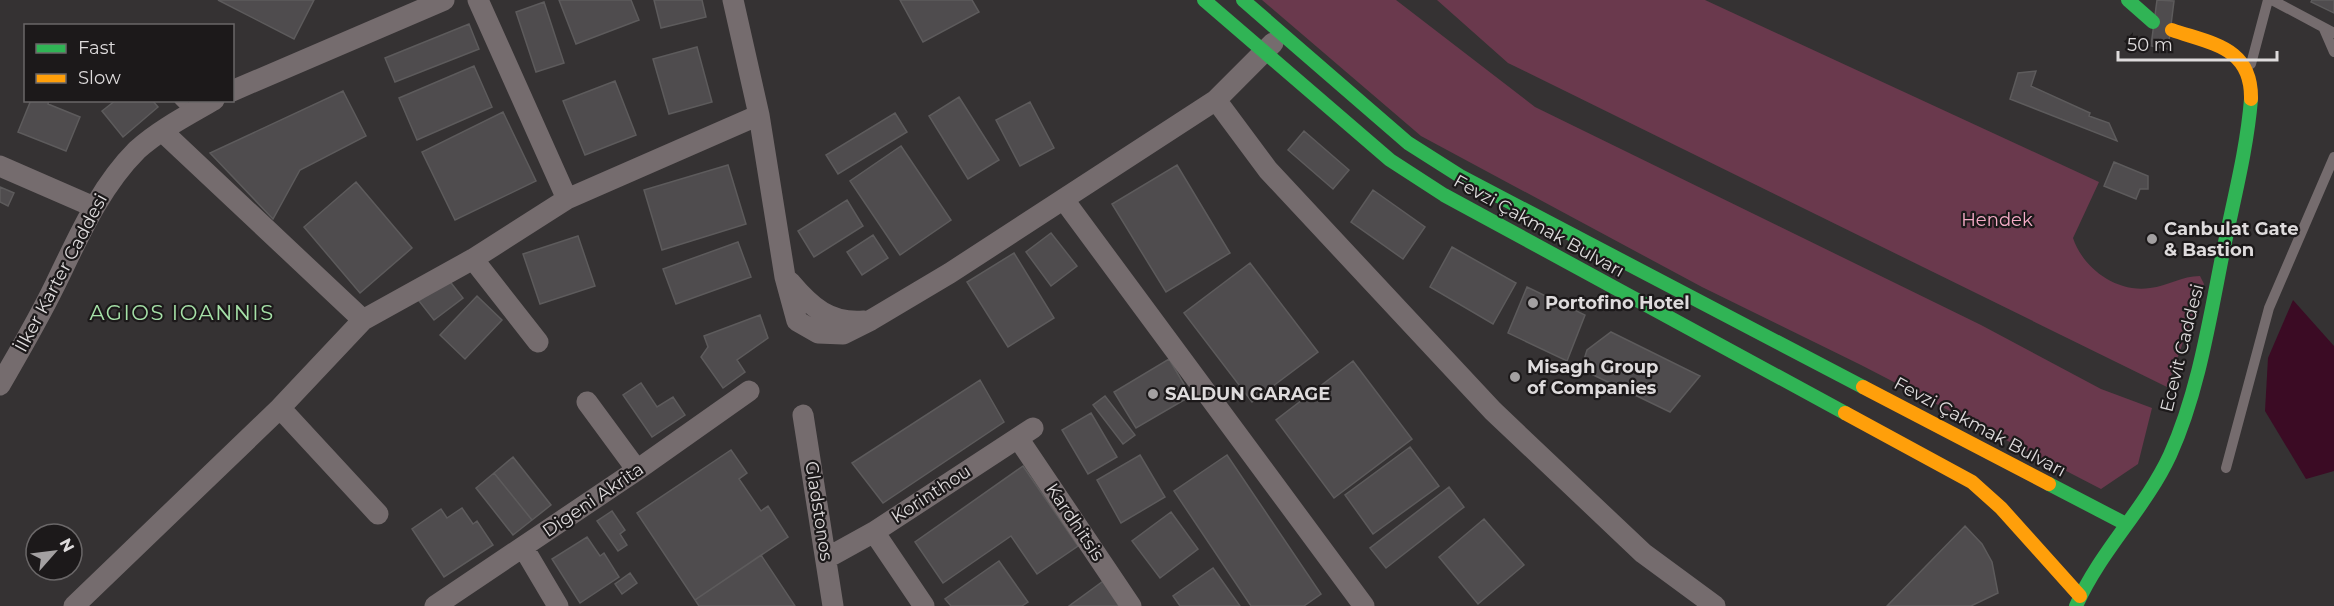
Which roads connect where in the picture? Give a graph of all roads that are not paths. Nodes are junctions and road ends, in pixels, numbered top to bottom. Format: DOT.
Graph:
graph roads {
  1 [pos="444,0"];
  2 [pos="478,0"];
  3 [pos="733,0"];
  4 [pos="1204,0"];
  5 [pos="1243,0"];
  6 [pos="2128,0"];
  7 [pos="2270,0"];
  8 [pos="2153,22"];
  9 [pos="2172,30"];
  10 [pos="2329,31"];
  11 [pos="1283,35"];
  12 [pos="1262,51"];
  13 [pos="2334,52"];
  14 [pos="2250,73"];
  15 [pos="234,90"];
  16 [pos="1216,100"];
  17 [pos="206,102"];
  18 [pos="185,107"];
  19 [pos="759,116"];
  20 [pos="162,131"];
  21 [pos="2334,157"];
  22 [pos="0,166"];
  23 [pos="567,199"];
  24 [pos="1064,200"];
  25 [pos="94,207"];
  26 [pos="473,259"];
  27 [pos="363,320"];
  28 [pos="538,342"];
  29 [pos="0,385"];
  30 [pos="749,391"];
  31 [pos="587,402"];
  32 [pos="280,408"];
  33 [pos="803,415"];
  34 [pos="1026,433"];
  35 [pos="2226,468"];
  36 [pos="637,470"];
  37 [pos="378,514"];
  38 [pos="2124,523"];
  39 [pos="874,532"];
  40 [pos="523,547"];
  41 [pos="827,558"];
  42 [pos="2078,601"];
  43 [pos="74,606"];
  44 [pos="435,606"];
  45 [pos="558,606"];
  46 [pos="833,606"];
  47 [pos="924,606"];
  48 [pos="1131,606"];
  49 [pos="1364,606"];
  50 [pos="1714,606"];
  1 -- 15 [label="street"];
  2 -- 23 [label="street"];
  3 -- 19 [label="street"];
  4 -- 12 [label="main road, Fevzi Çakmak Bulvarı"];
  5 -- 11 [label="main road, Fevzi Çakmak Bulvarı"];
  6 -- 8 [label="main road"];
  7 -- 10 [label="lane"];
  7 -- 14 [label="lane"];
  9 -- 14 [label="main road"];
  10 -- 13 [label="lane"];
  11 -- 12 [label="street"];
  11 -- 38 [label="main road, Fevzi Çakmak Bulvarı"];
  12 -- 16 [label="street"];
  12 -- 42 [label="main road, Fevzi Çakmak Bulvarı"];
  14 -- 38 [label="main road, Ecevit Caddesi"];
  16 -- 24 [label="street"];
  16 -- 50 [label="street"];
  17 -- 18 [label="street, İlker Karter Caddesi"];
  18 -- 20 [label="street, İlker Karter Caddesi"];
  19 -- 23 [label="street"];
  19 -- 24 [label="street"];
  20 -- 25 [label="street, İlker Karter Caddesi"];
  20 -- 27 [label="street"];
  21 -- 35 [label="lane"];
  22 -- 25 [label="street"];
  23 -- 26 [label="street"];
  24 -- 49 [label="street"];
  25 -- 29 [label="street, İlker Karter Caddesi"];
  26 -- 27 [label="street"];
  26 -- 28 [label="street"];
  27 -- 32 [label="street"];
  30 -- 36 [label="street, Digeni Akrita"];
  31 -- 36 [label="street"];
  32 -- 37 [label="street"];
  32 -- 43 [label="street"];
  33 -- 41 [label="street, Gladstonos"];
  34 -- 39 [label="street, Korinthou"];
  34 -- 48 [label="street, Kardhitsis"];
  36 -- 40 [label="street, Digeni Akrita"];
  38 -- 42 [label="main road, Ecevit Caddesi"];
  39 -- 41 [label="street, Korinthou"];
  39 -- 47 [label="street"];
  40 -- 44 [label="street, Digeni Akrita"];
  40 -- 45 [label="street"];
  41 -- 46 [label="street, Gladstonos"];
}
